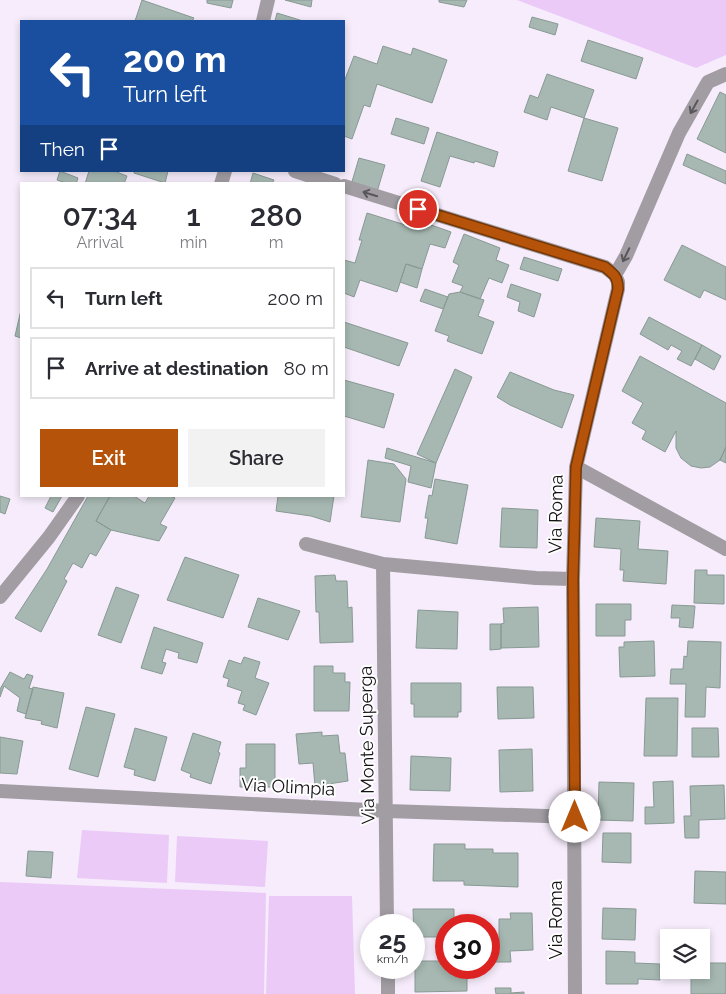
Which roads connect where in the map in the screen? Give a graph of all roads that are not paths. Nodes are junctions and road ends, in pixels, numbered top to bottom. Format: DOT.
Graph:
graph roads {
  1 [pos="268,0"];
  2 [pos="263,20"];
  3 [pos="726,74"];
  4 [pos="298,172"];
  5 [pos="329,182"];
  6 [pos="345,186"];
  7 [pos="615,275"];
  8 [pos="576,467"];
  9 [pos="77,497"];
  10 [pos="306,544"];
  11 [pos="726,549"];
  12 [pos="383,564"];
  13 [pos="573,579"];
  14 [pos="0,597"];
  15 [pos="0,791"];
  16 [pos="387,811"];
  17 [pos="575,817"];
  18 [pos="387,914"];
  19 [pos="388,979"];
  20 [pos="388,994"];
  21 [pos="574,994"];
  1 -- 2 [label="street"];
  3 -- 7 [label="street, one-way"];
  4 -- 5 [label="street"];
  7 -- 6 [label="street, one-way"];
  7 -- 8 [label="street, Via Roma"];
  8 -- 11 [label="street"];
  8 -- 13 [label="street, Via Roma"];
  9 -- 14 [label="street"];
  10 -- 12 [label="street"];
  12 -- 13 [label="street"];
  12 -- 16 [label="street, Via Monte Superga"];
  13 -- 17 [label="street, Via Roma"];
  15 -- 16 [label="street, Via Olimpia"];
  16 -- 17 [label="street, Via Olimpia"];
  16 -- 18 [label="street, Via Monte Superga"];
  17 -- 21 [label="street, Via Roma"];
  19 -- 20 [label="street"];
}
